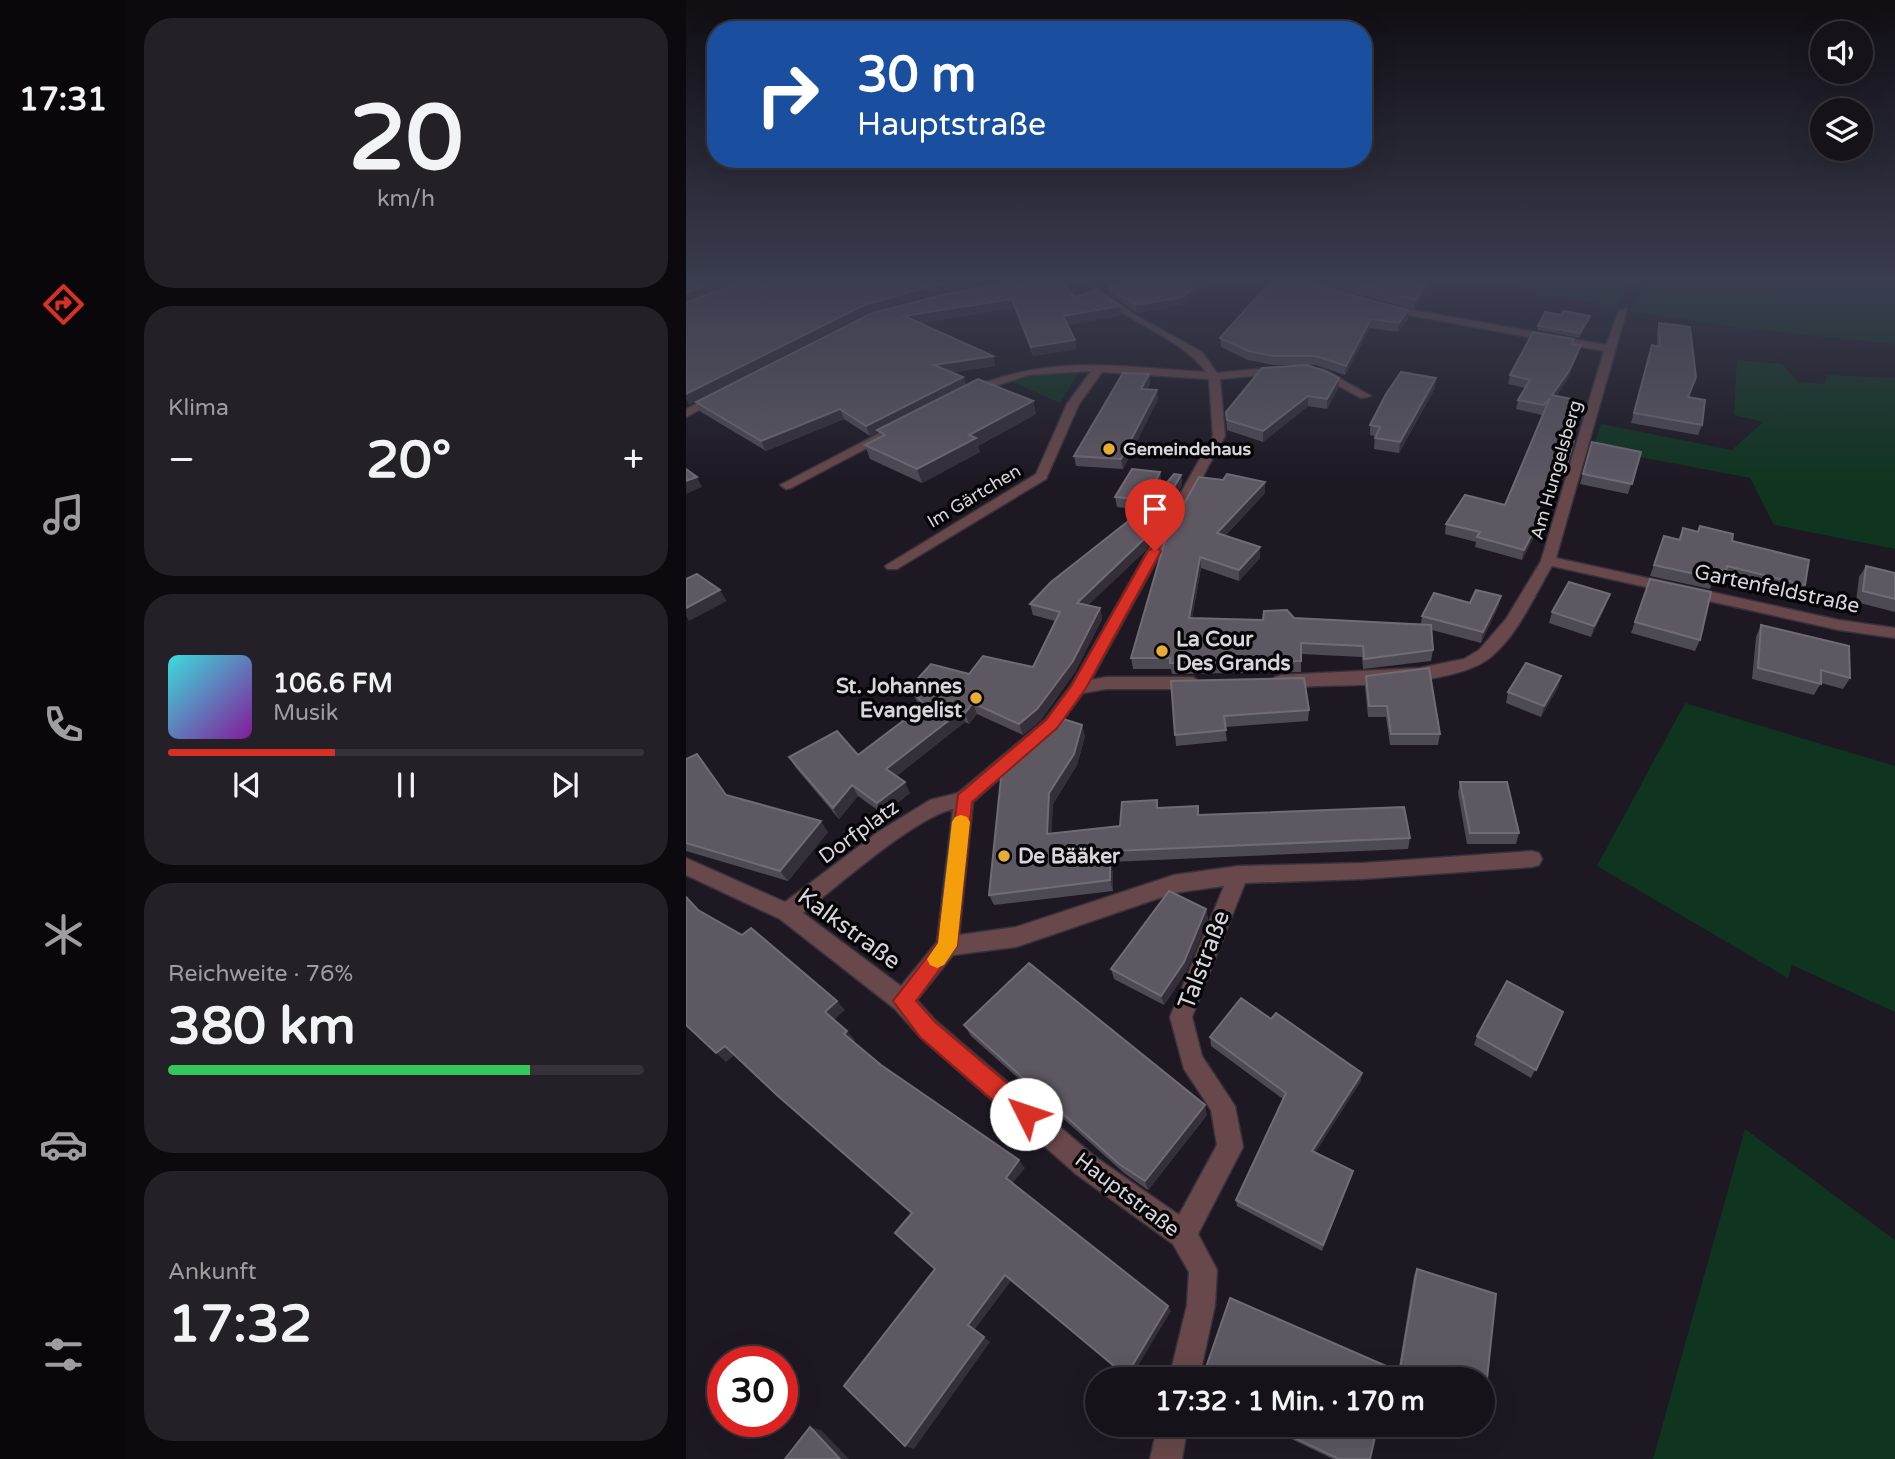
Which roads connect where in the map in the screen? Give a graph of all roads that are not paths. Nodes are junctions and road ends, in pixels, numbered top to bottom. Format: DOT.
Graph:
graph roads {
  1 [pos="1187,348"];
  2 [pos="1605,348"];
  3 [pos="1610,349"];
  4 [pos="1099,368"];
  5 [pos="1288,370"];
  6 [pos="1310,370"];
  7 [pos="1214,376"];
  8 [pos="730,391"];
  9 [pos="961,396"];
  10 [pos="1365,396"];
  11 [pos="686,414"];
  12 [pos="914,420"];
  13 [pos="786,485"];
  14 [pos="1548,561"];
  15 [pos="892,566"];
  16 [pos="1895,634"];
  17 [pos="1270,682"];
  18 [pos="1203,683"];
  19 [pos="1078,688"];
  20 [pos="964,799"];
  21 [pos="1532,859"];
  22 [pos="686,866"];
  23 [pos="1238,875"];
  24 [pos="787,913"];
  25 [pos="947,946"];
  26 [pos="903,1001"];
  27 [pos="1183,1234"];
  28 [pos="1187,1367"];
  29 [pos="1170,1437"];
  30 [pos="1166,1459"];
  1 -- 7 [label="street"];
  2 -- 3 [label="street"];
  3 -- 14 [label="street, Am Hungelsberg"];
  4 -- 7 [label="street"];
  4 -- 9 [label="street"];
  4 -- 15 [label="street, Im Gärtchen"];
  5 -- 7 [label="street"];
  6 -- 10 [label="street"];
  7 -- 19 [label="street"];
  8 -- 11 [label="street"];
  12 -- 13 [label="street"];
  14 -- 16 [label="street, Gartenfeldstraße"];
  14 -- 17 [label="street"];
  18 -- 19 [label="street"];
  19 -- 20 [label="street"];
  20 -- 24 [label="street, Dorfplatz"];
  20 -- 25 [label="street"];
  21 -- 23 [label="street, Talstraße"];
  22 -- 24 [label="street, Kalkstraße"];
  23 -- 25 [label="street, Talstraße"];
  23 -- 27 [label="street, Talstraße"];
  24 -- 26 [label="street, Kalkstraße"];
  25 -- 26 [label="street"];
  26 -- 27 [label="street, Hauptstraße"];
  27 -- 28 [label="street, Hauptstraße"];
  29 -- 30 [label="street"];
}
